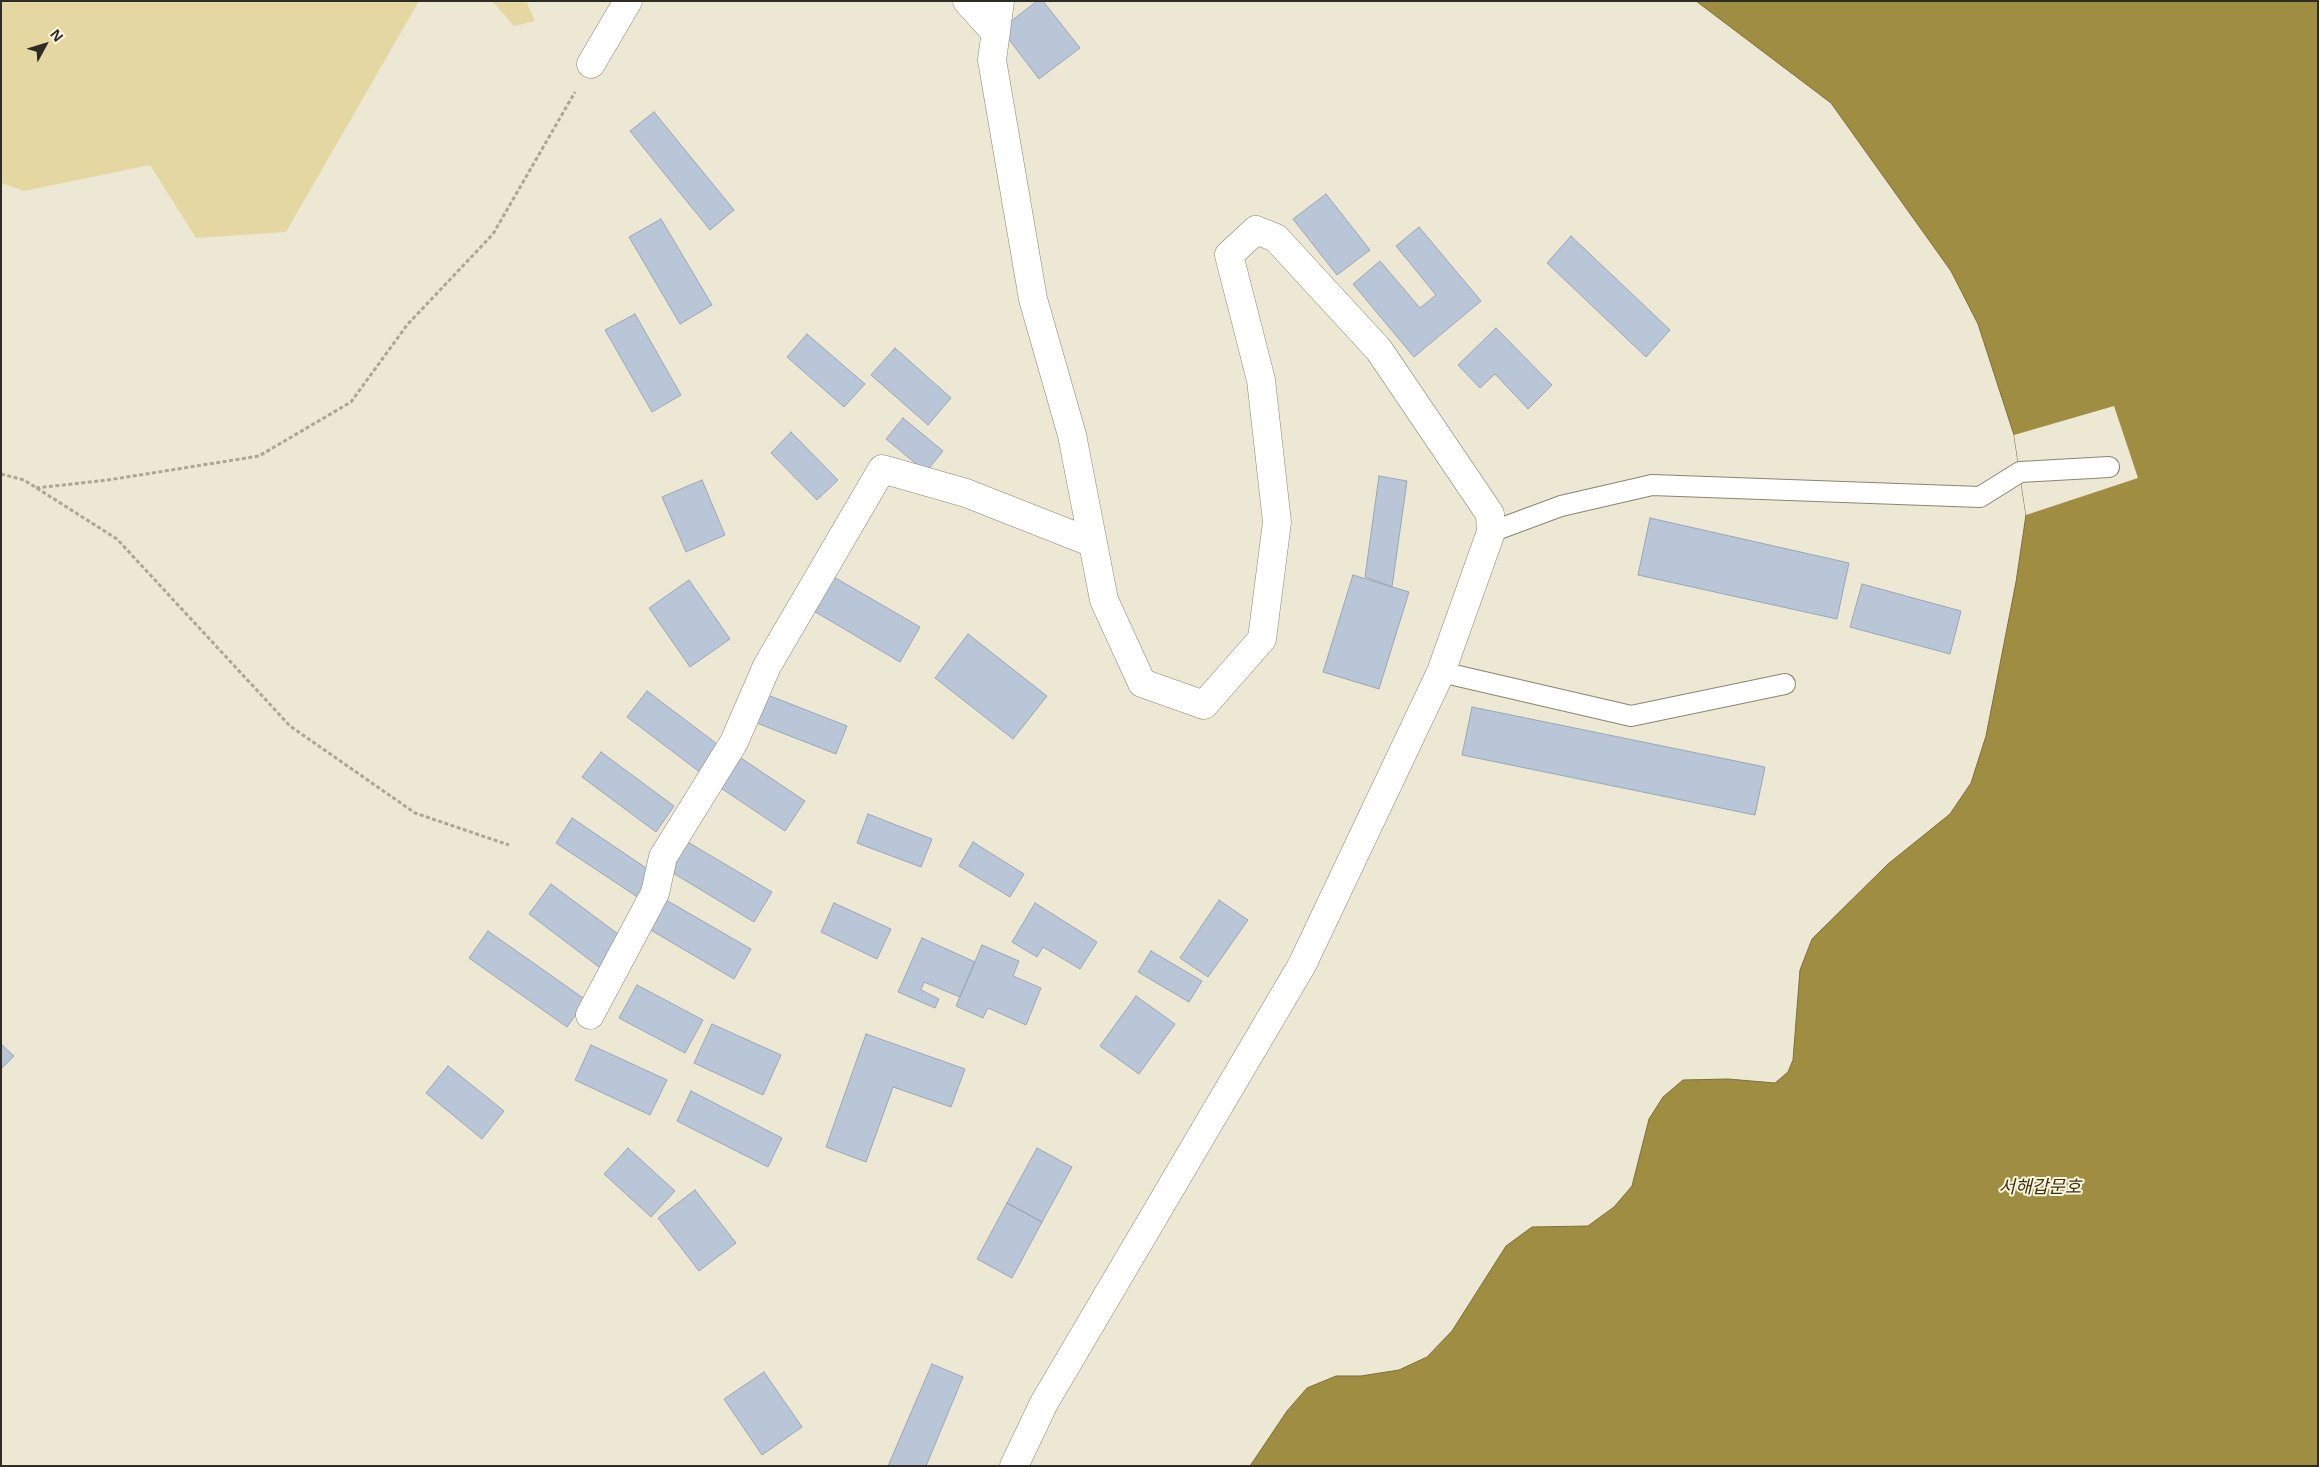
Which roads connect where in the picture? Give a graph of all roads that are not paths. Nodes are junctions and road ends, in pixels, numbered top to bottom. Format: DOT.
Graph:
graph roads {
  1 [pos="628,1"];
  2 [pos="967,1"];
  3 [pos="1000,1"];
  4 [pos="996,33"];
  5 [pos="591,64"];
  6 [pos="2109,467"];
  7 [pos="1490,532"];
  8 [pos="1093,543"];
  9 [pos="1441,672"];
  10 [pos="1785,684"];
  11 [pos="590,1015"];
  12 [pos="1014,1466"];
  1 -- 5 [label="street"];
  2 -- 4 [label="street"];
  3 -- 4 [label="street"];
  4 -- 8 [label="street"];
  6 -- 7 [label="lane"];
  7 -- 8 [label="street"];
  7 -- 9 [label="street"];
  8 -- 11 [label="street"];
  9 -- 10 [label="lane"];
  9 -- 12 [label="street"];
}
